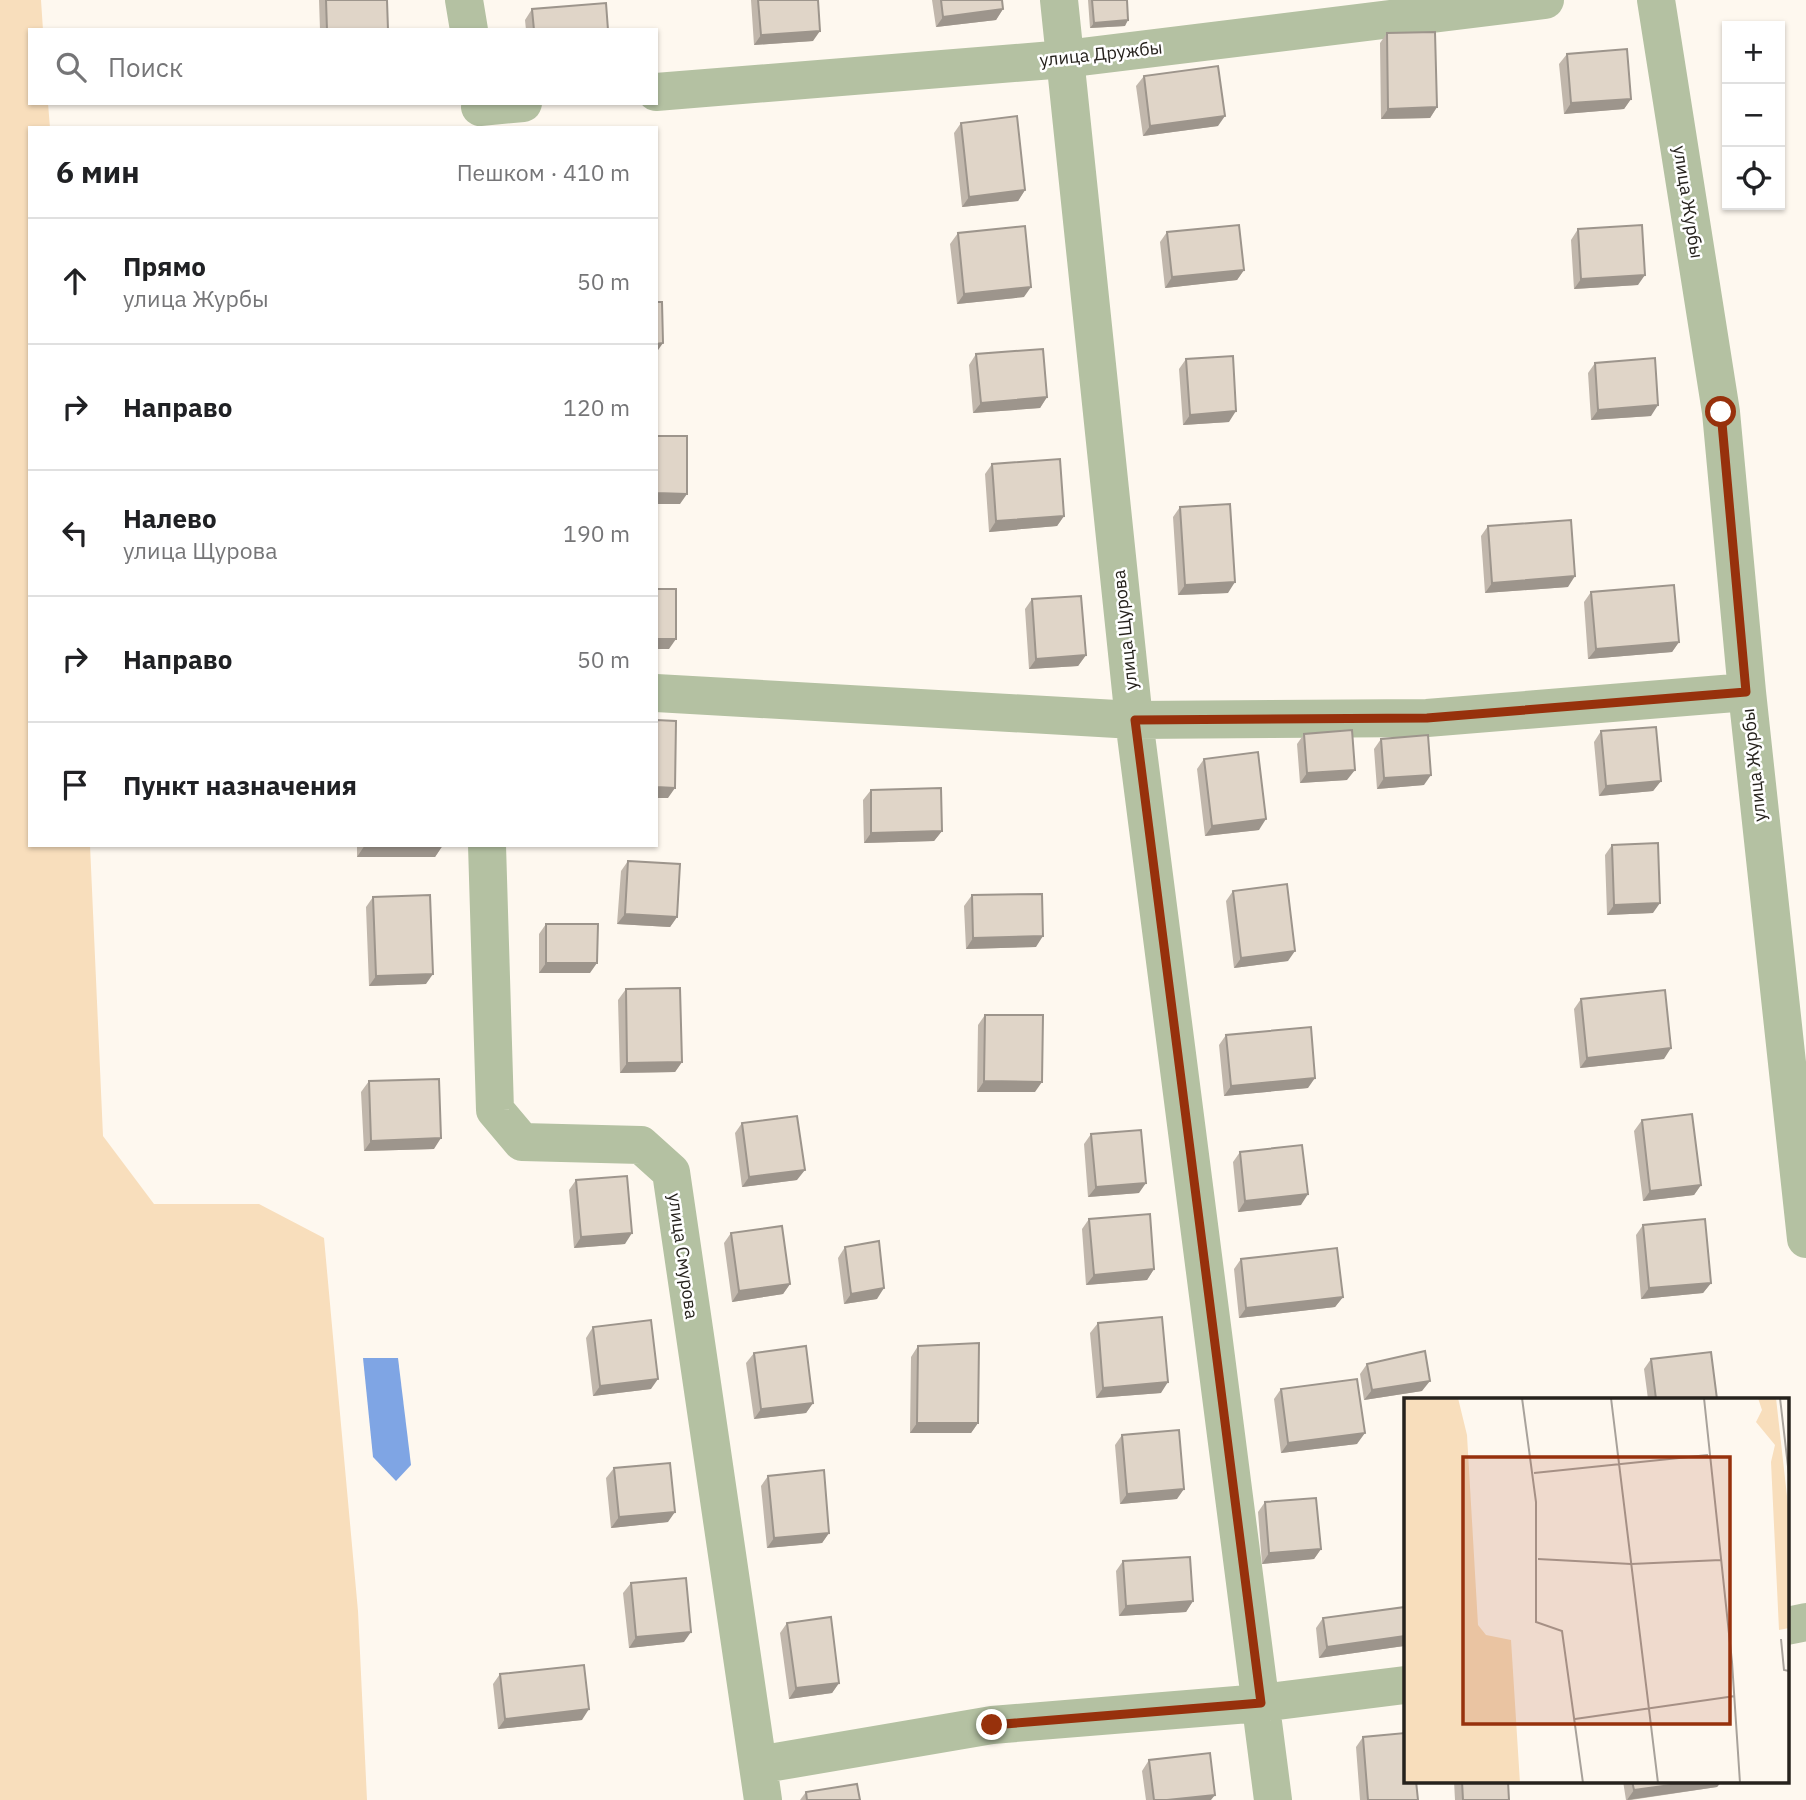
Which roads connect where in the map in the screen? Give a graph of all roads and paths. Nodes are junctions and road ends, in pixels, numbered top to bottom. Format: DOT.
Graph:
graph roads {
  1 [pos="464,0"];
  2 [pos="1059,0"];
  3 [pos="1545,0"];
  4 [pos="1656,0"];
  5 [pos="469,28"];
  6 [pos="1065,59"];
  7 [pos="658,92"];
  8 [pos="515,105"];
  9 [pos="481,113"];
  10 [pos="1746,692"];
  11 [pos="658,693"];
  12 [pos="1135,720"];
  13 [pos="487,847"];
  14 [pos="1806,1239"];
  15 [pos="1806,1622"];
  16 [pos="1788,1626"];
  17 [pos="1404,1685"];
  18 [pos="1261,1703"];
  19 [pos="761,1783"];
  20 [pos="1272,1800"];
  1 -- 5 [label="street"];
  2 -- 6 [label="street, улица Щурова"];
  3 -- 6 [label="street, улица Дружбы"];
  4 -- 10 [label="street, улица Журбы"];
  6 -- 7 [label="street, улица Дружбы"];
  6 -- 12 [label="street, улица Щурова"];
  8 -- 9 [label="street"];
  10 -- 12 [label="street"];
  10 -- 14 [label="street, улица Журбы"];
  11 -- 12 [label="street"];
  12 -- 18 [label="street, улица Щурова"];
  13 -- 19 [label="street, улица Смурова"];
  15 -- 16 [label="street"];
  17 -- 18 [label="street"];
  18 -- 19 [label="street"];
  18 -- 20 [label="street, улица Щурова"];
}
